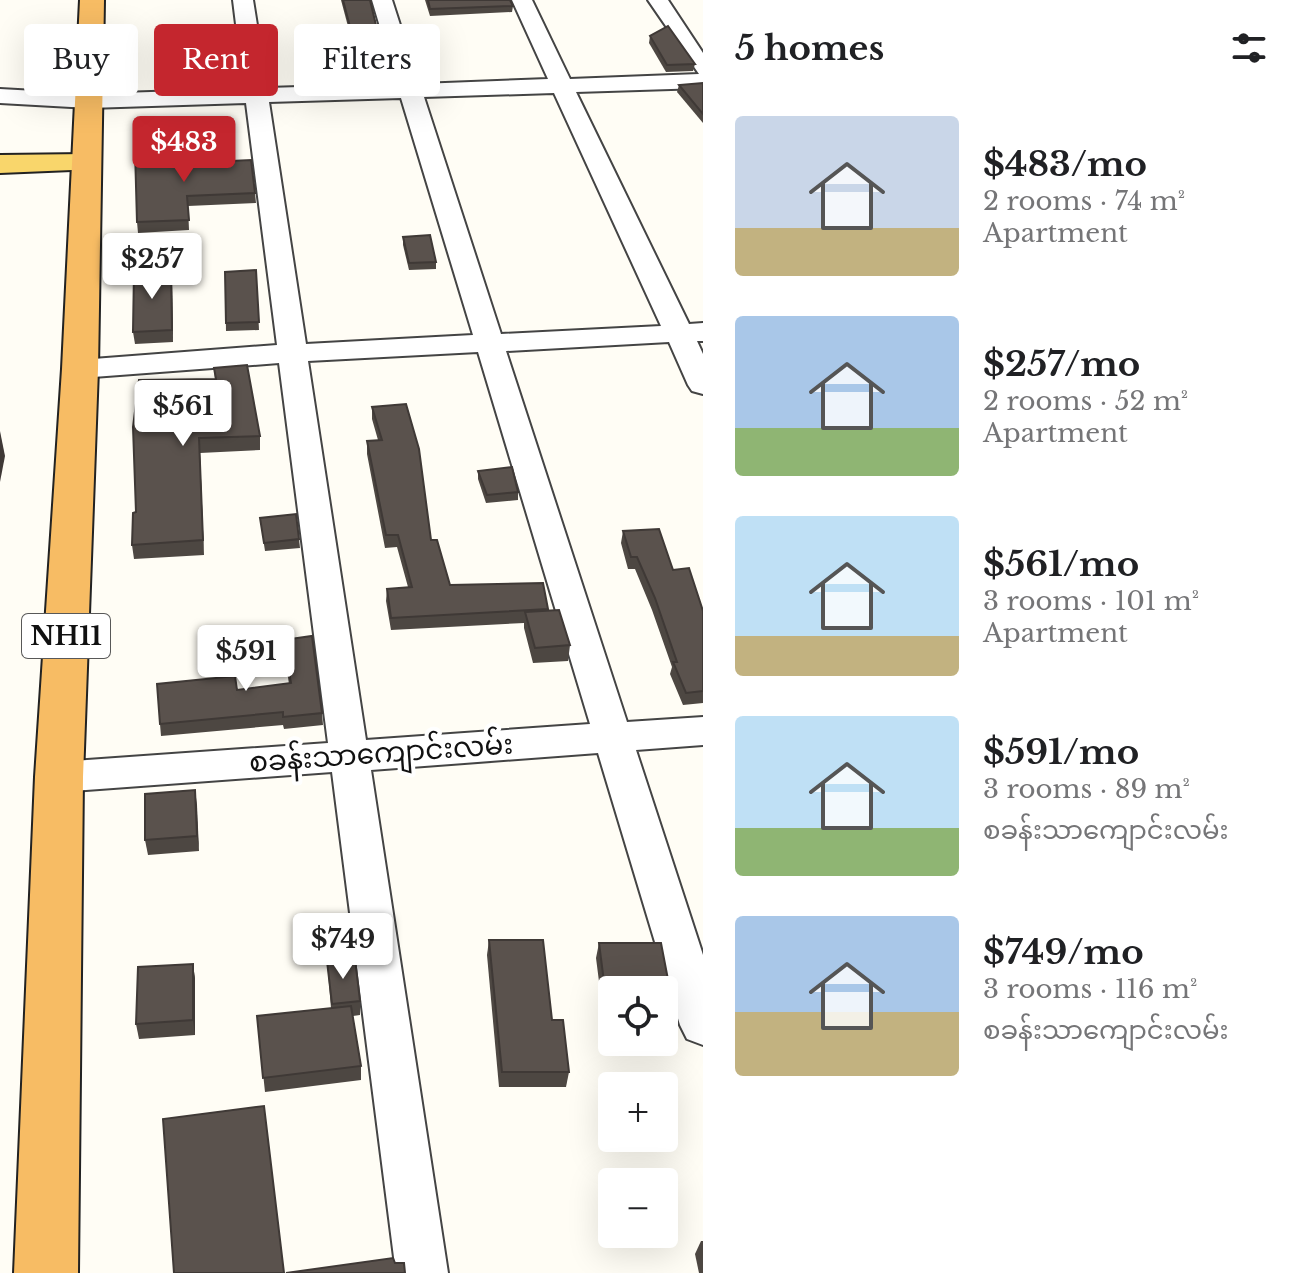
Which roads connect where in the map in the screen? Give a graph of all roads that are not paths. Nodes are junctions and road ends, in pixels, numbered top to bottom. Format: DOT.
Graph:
graph roads {
  1 [pos="92,0"];
  2 [pos="243,0"];
  3 [pos="382,0"];
  4 [pos="522,0"];
  5 [pos="658,0"];
  6 [pos="390,24"];
  7 [pos="703,69"];
  8 [pos="703,81"];
  9 [pos="563,86"];
  10 [pos="440,91"];
  11 [pos="0,96"];
  12 [pos="294,96"];
  13 [pos="414,96"];
  14 [pos="257,97"];
  15 [pos="89,101"];
  16 [pos="86,163"];
  17 [pos="0,164"];
  18 [pos="690,333"];
  19 [pos="487,343"];
  20 [pos="290,353"];
  21 [pos="80,369"];
  22 [pos="703,385"];
  23 [pos="703,731"];
  24 [pos="612,737"];
  25 [pos="348,755"];
  26 [pos="59,777"];
  27 [pos="703,1025"];
  28 [pos="46,1273"];
  29 [pos="422,1273"];
  1 -- 15 [label="highway, NH11"];
  2 -- 14 [label="street"];
  3 -- 6 [label="street"];
  4 -- 9 [label="street"];
  5 -- 7 [label="street"];
  8 -- 9 [label="street"];
  9 -- 10 [label="street"];
  9 -- 18 [label="street"];
  11 -- 15 [label="street"];
  12 -- 14 [label="street"];
  13 -- 19 [label="street"];
  14 -- 15 [label="street"];
  14 -- 20 [label="street"];
  15 -- 16 [label="highway, NH11"];
  16 -- 17 [label="main road"];
  16 -- 21 [label="highway, NH11"];
  18 -- 19 [label="street"];
  18 -- 22 [label="street"];
  19 -- 20 [label="street"];
  19 -- 24 [label="street"];
  20 -- 21 [label="street"];
  20 -- 25 [label="street"];
  21 -- 26 [label="highway, NH11"];
  23 -- 24 [label="street, စခန်းသာကျောင်းလမ်း"];
  24 -- 25 [label="street, စခန်းသာကျောင်းလမ်း"];
  24 -- 27 [label="street"];
  25 -- 26 [label="street, စခန်းသာကျောင်းလမ်း"];
  25 -- 29 [label="street"];
  26 -- 28 [label="highway, NH11"];
}
